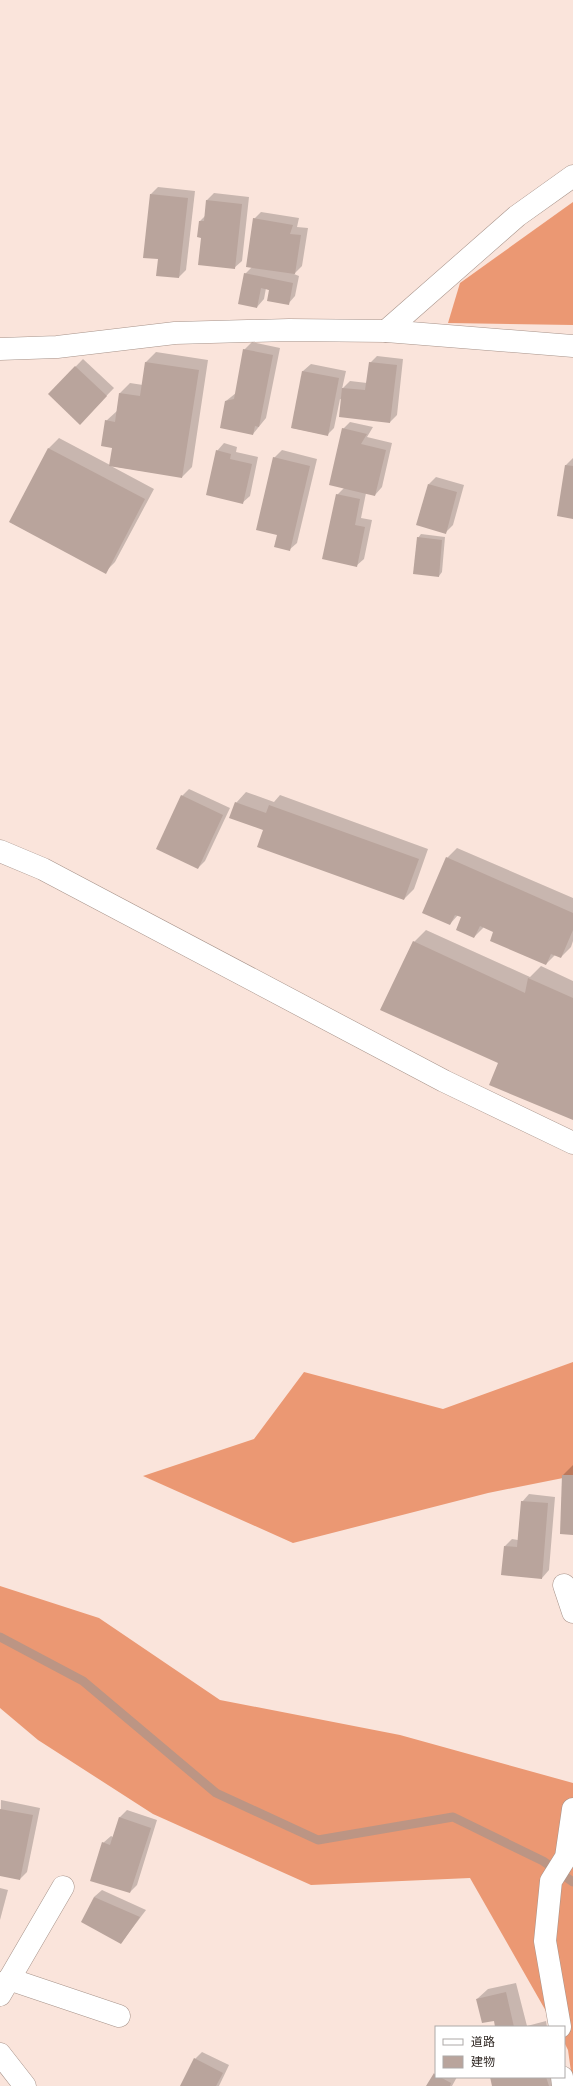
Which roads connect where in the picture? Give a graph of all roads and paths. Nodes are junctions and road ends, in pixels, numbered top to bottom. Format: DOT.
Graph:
graph roads {
  1 [pos="573,176"];
  2 [pos="386,331"];
  3 [pos="573,346"];
  4 [pos="0,349"];
  5 [pos="0,851"];
  6 [pos="573,1143"];
  7 [pos="564,1585"];
  8 [pos="573,1612"];
  9 [pos="573,1809"];
  10 [pos="63,1887"];
  11 [pos="4,1987"];
  12 [pos="119,2016"];
  13 [pos="560,2026"];
  14 [pos="0,2054"];
  15 [pos="25,2086"];
  1 -- 2 [label="street"];
  2 -- 3 [label="street"];
  2 -- 4 [label="street"];
  5 -- 6 [label="street"];
  7 -- 8 [label="street"];
  9 -- 13 [label="street"];
  10 -- 11 [label="street"];
  11 -- 12 [label="street"];
  14 -- 15 [label="street"];
}
